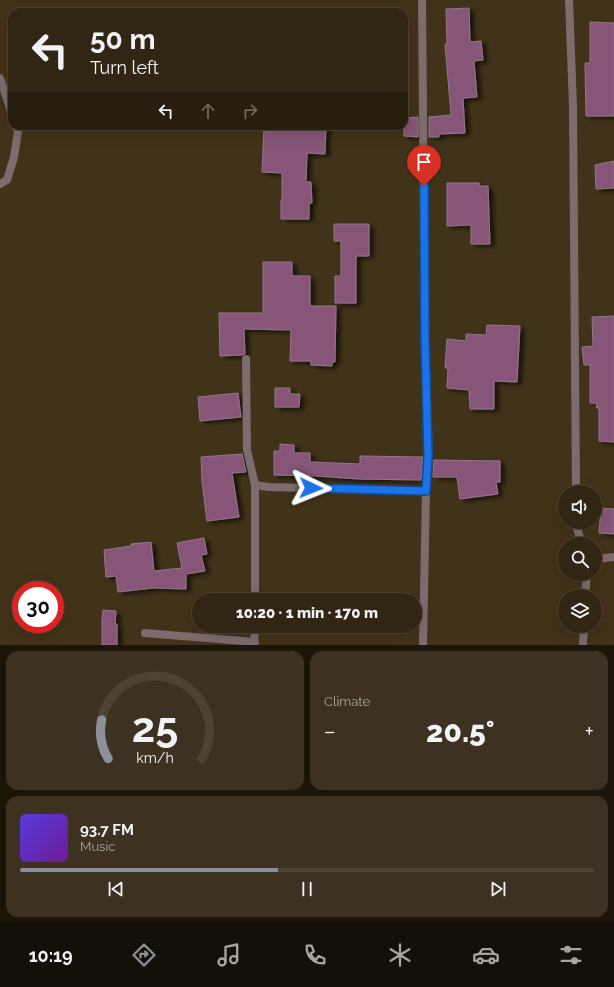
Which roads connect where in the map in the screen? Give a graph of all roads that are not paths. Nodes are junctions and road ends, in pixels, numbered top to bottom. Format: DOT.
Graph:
graph roads {
  1 [pos="422,0"];
  2 [pos="569,0"];
  3 [pos="0,78"];
  4 [pos="8,102"];
  5 [pos="17,130"];
  6 [pos="0,184"];
  7 [pos="246,359"];
  8 [pos="255,485"];
  9 [pos="576,485"];
  10 [pos="426,491"];
  11 [pos="614,557"];
  12 [pos="602,558"];
  13 [pos="255,593"];
  14 [pos="146,633"];
  15 [pos="255,633"];
  16 [pos="584,633"];
  17 [pos="255,644"];
  18 [pos="423,645"];
  19 [pos="583,645"];
  1 -- 10 [label="street"];
  2 -- 9 [label="street"];
  3 -- 4 [label="street"];
  5 -- 6 [label="street"];
  7 -- 8 [label="street"];
  8 -- 10 [label="street"];
  8 -- 13 [label="street"];
  10 -- 18 [label="street"];
  11 -- 12 [label="street"];
  14 -- 17 [label="street"];
  15 -- 17 [label="street"];
  16 -- 19 [label="street"];
}
